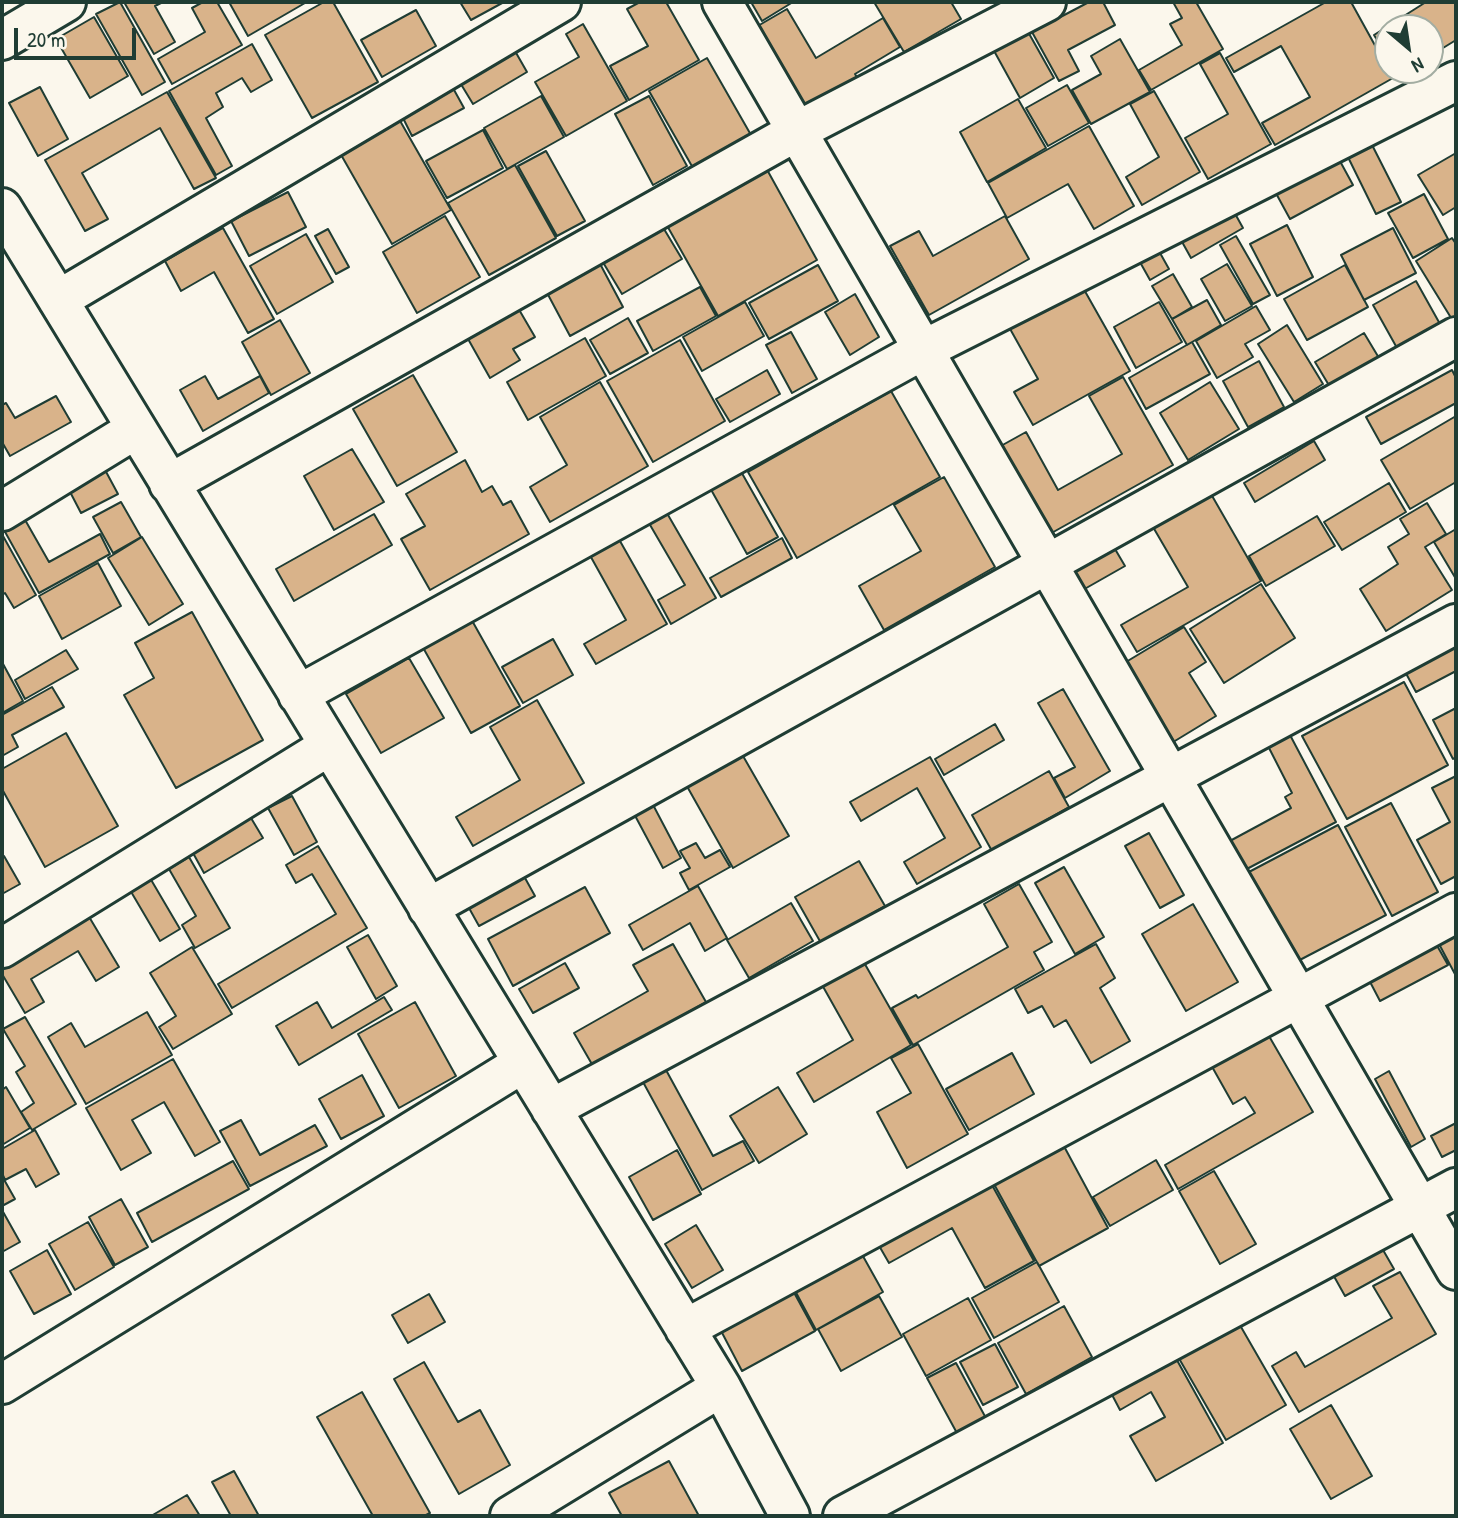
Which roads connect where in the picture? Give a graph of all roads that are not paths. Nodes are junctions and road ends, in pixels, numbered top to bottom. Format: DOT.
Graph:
graph roads {
  1 [pos="66,2"];
  2 [pos="561,2"];
  3 [pos="722,2"];
  4 [pos="1046,2"];
  5 [pos="2,40"];
  6 [pos="1456,81"];
  7 [pos="797,131"];
  8 [pos="2,208"];
  9 [pos="58,300"];
  10 [pos="1456,337"];
  11 [pos="923,350"];
  12 [pos="136,429"];
  13 [pos="169,484"];
  14 [pos="2,511"];
  15 [pos="1048,566"];
  16 [pos="1456,624"];
  17 [pos="299,695"];
  18 [pos="329,746"];
  19 [pos="1171,779"];
  20 [pos="428,908"];
  21 [pos="1456,913"];
  22 [pos="2,948"];
  23 [pos="1299,999"];
  24 [pos="523,1063"];
  25 [pos="551,1109"];
  26 [pos="1456,1188"];
  27 [pos="1420,1208"];
  28 [pos="1456,1270"];
  29 [pos="685,1329"];
  30 [pos="2,1384"];
  31 [pos="721,1388"];
  32 [pos="510,1516"];
  33 [pos="790,1516"];
  34 [pos="843,1516"];
  1 -- 5 [label="street"];
  2 -- 9 [label="street"];
  3 -- 7 [label="street"];
  4 -- 7 [label="street"];
  6 -- 11 [label="street"];
  7 -- 11 [label="street"];
  7 -- 13 [label="street"];
  8 -- 9 [label="street"];
  9 -- 12 [label="street"];
  10 -- 15 [label="street"];
  11 -- 15 [label="street"];
  11 -- 17 [label="street"];
  12 -- 13 [label="street"];
  12 -- 14 [label="street"];
  13 -- 17 [label="street"];
  15 -- 19 [label="street"];
  15 -- 20 [label="street"];
  16 -- 19 [label="street"];
  17 -- 18 [label="street"];
  18 -- 20 [label="street"];
  18 -- 22 [label="street"];
  19 -- 23 [label="street"];
  19 -- 25 [label="street"];
  20 -- 24 [label="street"];
  21 -- 23 [label="street"];
  23 -- 27 [label="street"];
  23 -- 29 [label="street"];
  24 -- 25 [label="street"];
  24 -- 30 [label="street"];
  25 -- 29 [label="street"];
  26 -- 27 [label="street"];
  27 -- 28 [label="street"];
  27 -- 34 [label="street"];
  29 -- 31 [label="street"];
  31 -- 32 [label="street"];
  31 -- 33 [label="street"];
}
